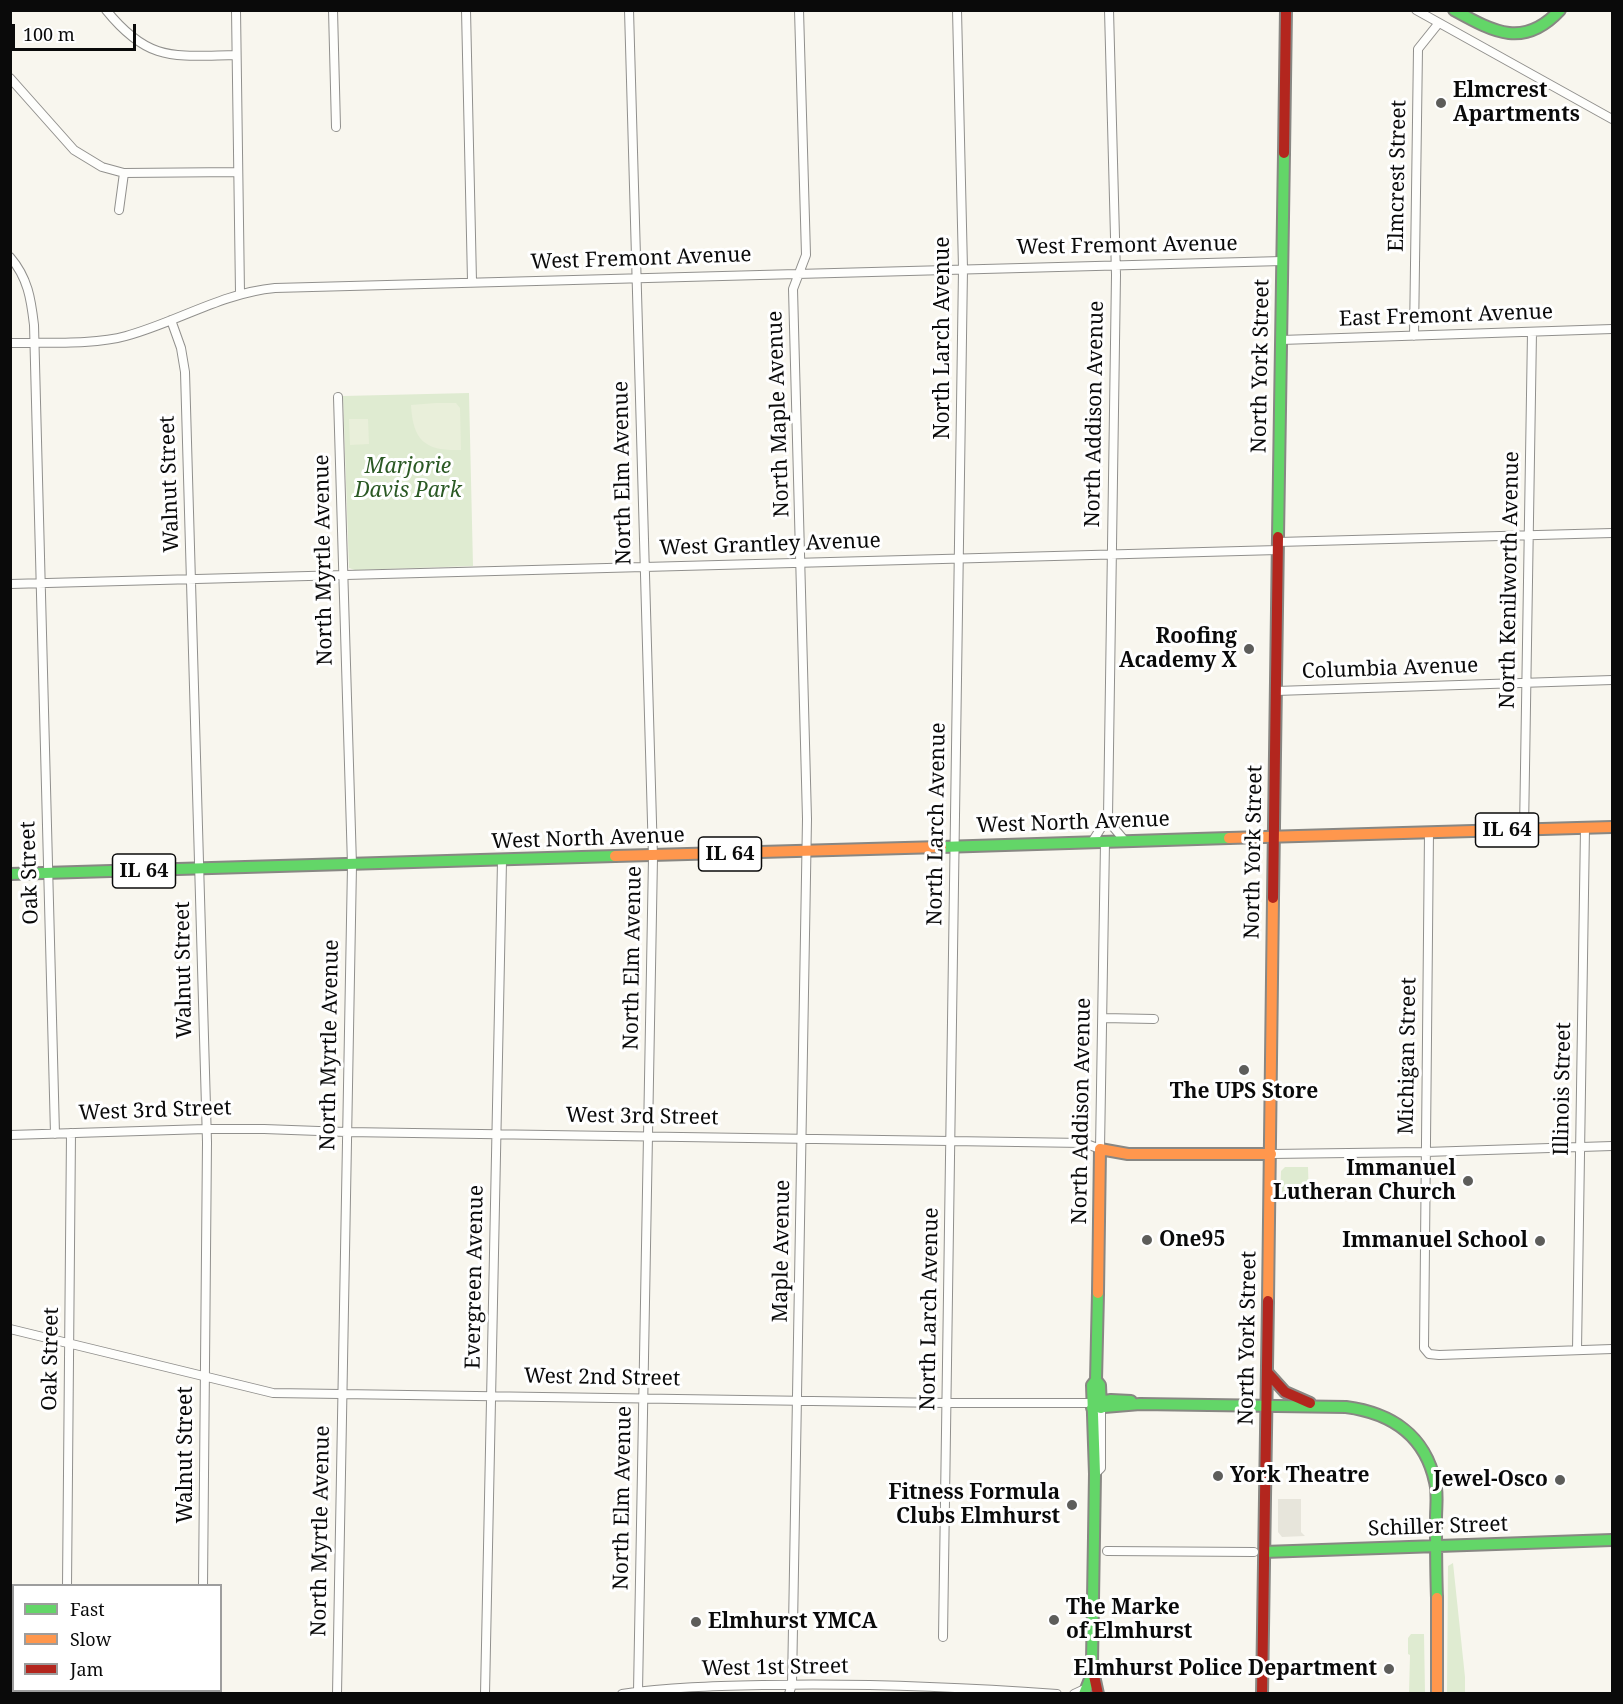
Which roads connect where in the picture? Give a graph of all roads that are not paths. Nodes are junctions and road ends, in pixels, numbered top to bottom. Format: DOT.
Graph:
graph roads {
  1 [pos="106,10"];
  2 [pos="236,10"];
  3 [pos="333,10"];
  4 [pos="466,10"];
  5 [pos="629,10"];
  6 [pos="799,10"];
  7 [pos="957,10"];
  8 [pos="1109,10"];
  9 [pos="1286,10"];
  10 [pos="1416,10"];
  11 [pos="1454,10"];
  12 [pos="1560,10"];
  13 [pos="1438,24"];
  14 [pos="236,56"];
  15 [pos="10,78"];
  16 [pos="1612,119"];
  17 [pos="336,127"];
  18 [pos="238,172"];
  19 [pos="124,174"];
  20 [pos="119,210"];
  21 [pos="10,257"];
  22 [pos="1282,261"];
  23 [pos="1116,265"];
  24 [pos="963,269"];
  25 [pos="799,273"];
  26 [pos="635,277"];
  27 [pos="472,282"];
  28 [pos="240,293"];
  29 [pos="171,320"];
  30 [pos="1612,329"];
  31 [pos="1532,332"];
  32 [pos="1414,336"];
  33 [pos="1281,340"];
  34 [pos="10,343"];
  35 [pos="33,343"];
  36 [pos="338,397"];
  37 [pos="1612,533"];
  38 [pos="1529,536"];
  39 [pos="1278,546"];
  40 [pos="1113,554"];
  41 [pos="959,558"];
  42 [pos="801,562"];
  43 [pos="644,567"];
  44 [pos="342,574"];
  45 [pos="191,579"];
  46 [pos="40,583"];
  47 [pos="10,584"];
  48 [pos="1612,680"];
  49 [pos="1526,683"];
  50 [pos="1276,691"];
  51 [pos="1108,817"];
  52 [pos="807,819"];
  53 [pos="1612,827"];
  54 [pos="1585,828"];
  55 [pos="1524,830"];
  56 [pos="1429,832"];
  57 [pos="1274,837"];
  58 [pos="1125,841"];
  59 [pos="1092,842"];
  60 [pos="1105,842"];
  61 [pos="955,846"];
  62 [pos="807,852"];
  63 [pos="653,857"];
  64 [pos="502,861"];
  65 [pos="352,865"];
  66 [pos="200,869"];
  67 [pos="48,873"];
  68 [pos="10,874"];
  69 [pos="1103,1018"];
  70 [pos="1154,1019"];
  71 [pos="206,1129"];
  72 [pos="346,1132"];
  73 [pos="71,1133"];
  74 [pos="55,1134"];
  75 [pos="495,1134"];
  76 [pos="10,1135"];
  77 [pos="648,1136"];
  78 [pos="802,1139"];
  79 [pos="951,1141"];
  80 [pos="1612,1146"];
  81 [pos="1580,1147"];
  82 [pos="1100,1149"];
  83 [pos="1425,1152"];
  84 [pos="1270,1154"];
  85 [pos="10,1329"];
  86 [pos="69,1343"];
  87 [pos="1612,1349"];
  88 [pos="1577,1350"];
  89 [pos="1267,1372"];
  90 [pos="204,1377"];
  91 [pos="342,1394"];
  92 [pos="491,1396"];
  93 [pos="643,1398"];
  94 [pos="798,1400"];
  95 [pos="946,1403"];
  96 [pos="1097,1405"];
  97 [pos="1266,1406"];
  98 [pos="1319,1407"];
  99 [pos="1612,1540"];
  100 [pos="1437,1546"];
  101 [pos="1107,1551"];
  102 [pos="1259,1552"];
  103 [pos="67,1584"];
  104 [pos="203,1584"];
  105 [pos="943,1637"];
  106 [pos="1092,1662"];
  107 [pos="792,1684"];
  108 [pos="930,1686"];
  109 [pos="638,1691"];
  110 [pos="1085,1691"];
  111 [pos="337,1694"];
  112 [pos="485,1694"];
  113 [pos="622,1694"];
  114 [pos="789,1694"];
  115 [pos="797,1694"];
  116 [pos="971,1694"];
  117 [pos="1057,1694"];
  118 [pos="1074,1694"];
  119 [pos="1098,1694"];
  120 [pos="1262,1694"];
  121 [pos="1437,1694"];
  1 -- 14 [label="street"];
  2 -- 14 [label="street"];
  3 -- 17 [label="street"];
  4 -- 27 [label="street"];
  5 -- 26 [label="street, North Elm Avenue"];
  6 -- 25 [label="street, North Maple Avenue"];
  7 -- 24 [label="street, North Larch Avenue"];
  8 -- 23 [label="street, North Addison Avenue"];
  9 -- 22 [label="main road, North York Street"];
  10 -- 13 [label="street"];
  11 -- 12 [label="main road"];
  13 -- 16 [label="street"];
  13 -- 32 [label="street, Elmcrest Street"];
  14 -- 18 [label="street"];
  15 -- 19 [label="street"];
  18 -- 19 [label="street"];
  18 -- 28 [label="street"];
  19 -- 20 [label="street"];
  21 -- 35 [label="street, Oak Street"];
  22 -- 23 [label="street, West Fremont Avenue"];
  22 -- 33 [label="main road, North York Street"];
  23 -- 24 [label="street, West Fremont Avenue"];
  23 -- 40 [label="street, North Addison Avenue"];
  24 -- 25 [label="street, West Fremont Avenue"];
  24 -- 41 [label="street, North Larch Avenue"];
  25 -- 26 [label="street, West Fremont Avenue"];
  25 -- 42 [label="street, North Maple Avenue"];
  26 -- 27 [label="street, West Fremont Avenue"];
  26 -- 43 [label="street, North Elm Avenue"];
  27 -- 28 [label="street, West Fremont Avenue"];
  28 -- 29 [label="street, West Fremont Avenue"];
  29 -- 35 [label="street, West Fremont Avenue"];
  29 -- 45 [label="street, Walnut Street"];
  30 -- 31 [label="street, East Fremont Avenue"];
  31 -- 32 [label="street, East Fremont Avenue"];
  31 -- 38 [label="street, North Kenilworth Avenue"];
  32 -- 33 [label="street, East Fremont Avenue"];
  33 -- 39 [label="main road, North York Street"];
  34 -- 35 [label="street, West Fremont Avenue"];
  35 -- 46 [label="street, Oak Street"];
  36 -- 44 [label="street, North Myrtle Avenue"];
  37 -- 38 [label="street, West Grantley Avenue"];
  38 -- 39 [label="street, West Grantley Avenue"];
  38 -- 49 [label="street, North Kenilworth Avenue"];
  39 -- 40 [label="street, West Grantley Avenue"];
  39 -- 50 [label="main road, North York Street"];
  40 -- 41 [label="street, West Grantley Avenue"];
  40 -- 51 [label="street, North Addison Avenue"];
  41 -- 42 [label="street, West Grantley Avenue"];
  41 -- 61 [label="street, North Larch Avenue"];
  42 -- 43 [label="street, West Grantley Avenue"];
  42 -- 52 [label="street, North Maple Avenue"];
  43 -- 44 [label="street, West Grantley Avenue"];
  43 -- 63 [label="street, North Elm Avenue"];
  44 -- 45 [label="street, West Grantley Avenue"];
  44 -- 65 [label="street, North Myrtle Avenue"];
  45 -- 46 [label="street, West Grantley Avenue"];
  45 -- 66 [label="street, Walnut Street"];
  46 -- 47 [label="street, West Grantley Avenue"];
  46 -- 67 [label="street, Oak Street"];
  48 -- 49 [label="street, Columbia Avenue"];
  49 -- 50 [label="street, Columbia Avenue"];
  49 -- 55 [label="street, North Kenilworth Avenue"];
  50 -- 57 [label="main road, North York Street"];
  51 -- 58 [label="street"];
  51 -- 59 [label="street"];
  52 -- 62 [label="street, Maple Avenue"];
  53 -- 54 [label="main road, IL 64"];
  54 -- 55 [label="main road, IL 64"];
  54 -- 81 [label="street, Illinois Street"];
  55 -- 56 [label="main road, IL 64"];
  56 -- 57 [label="main road, IL 64"];
  56 -- 83 [label="street, Michigan Street"];
  57 -- 58 [label="main road, West North Avenue / IL 64"];
  57 -- 84 [label="main road, North York Street"];
  58 -- 60 [label="main road, West North Avenue / IL 64"];
  59 -- 60 [label="main road, West North Avenue / IL 64"];
  59 -- 61 [label="main road, West North Avenue / IL 64"];
  60 -- 69 [label="street, North Addison Avenue"];
  61 -- 62 [label="main road, West North Avenue / IL 64"];
  61 -- 79 [label="street, North Larch Avenue"];
  62 -- 63 [label="main road, West North Avenue / IL 64"];
  62 -- 78 [label="street, Maple Avenue"];
  63 -- 64 [label="main road, West North Avenue / IL 64"];
  63 -- 77 [label="street, North Elm Avenue"];
  64 -- 65 [label="main road, West North Avenue / IL 64"];
  64 -- 75 [label="street, Evergreen Avenue"];
  65 -- 66 [label="main road, West North Avenue / IL 64"];
  65 -- 72 [label="street, North Myrtle Avenue"];
  66 -- 67 [label="main road, West North Avenue / IL 64"];
  66 -- 71 [label="street, Walnut Street"];
  67 -- 68 [label="main road, West North Avenue / IL 64"];
  67 -- 74 [label="street, Oak Street"];
  69 -- 70 [label="street"];
  69 -- 82 [label="street, North Addison Avenue"];
  71 -- 72 [label="street, West 3rd Street"];
  71 -- 73 [label="street, West 3rd Street"];
  71 -- 90 [label="street, Walnut Street"];
  72 -- 75 [label="street, West 3rd Street"];
  72 -- 91 [label="street, North Myrtle Avenue"];
  73 -- 74 [label="street, West 3rd Street"];
  73 -- 86 [label="street, Oak Street"];
  74 -- 76 [label="street, West 3rd Street"];
  75 -- 77 [label="street, West 3rd Street"];
  75 -- 92 [label="street, Evergreen Avenue"];
  77 -- 78 [label="street, West 3rd Street"];
  77 -- 93 [label="street, North Elm Avenue"];
  78 -- 79 [label="street, West 3rd Street"];
  78 -- 94 [label="street, Maple Avenue"];
  79 -- 82 [label="street, West 3rd Street"];
  79 -- 95 [label="street, North Larch Avenue"];
  80 -- 81 [label="street"];
  81 -- 83 [label="street"];
  81 -- 88 [label="street, Illinois Street"];
  82 -- 84 [label="main road, West 3rd Street"];
  82 -- 96 [label="main road, North Addison Avenue"];
  83 -- 84 [label="street"];
  83 -- 88 [label="street, Michigan Street"];
  84 -- 89 [label="main road, North York Street"];
  85 -- 86 [label="street, West 2nd Street"];
  86 -- 90 [label="street, West 2nd Street"];
  86 -- 103 [label="street, Oak Street"];
  87 -- 88 [label="street"];
  89 -- 97 [label="main road, North York Street"];
  89 -- 98 [label="main road"];
  90 -- 91 [label="street, West 2nd Street"];
  90 -- 104 [label="street, Walnut Street"];
  91 -- 92 [label="street, West 2nd Street"];
  91 -- 111 [label="street, North Myrtle Avenue"];
  92 -- 93 [label="street, West 2nd Street"];
  92 -- 112 [label="street, Evergreen Avenue"];
  93 -- 94 [label="street, West 2nd Street"];
  93 -- 109 [label="street, North Elm Avenue"];
  94 -- 95 [label="street, West 2nd Street"];
  94 -- 107 [label="street, Maple Avenue"];
  95 -- 96 [label="street, West 2nd Street"];
  95 -- 105 [label="street, North Larch Avenue"];
  96 -- 97 [label="main road, West 2nd Street"];
  96 -- 106 [label="main road, North Addison Avenue"];
  97 -- 98 [label="main road, West 2nd Street"];
  97 -- 102 [label="main road, North York Street"];
  98 -- 100 [label="main road, West 2nd Street"];
  99 -- 100 [label="main road, Schiller Street"];
  100 -- 102 [label="main road, Schiller Street"];
  100 -- 121 [label="main road, West 2nd Street"];
  101 -- 102 [label="street"];
  102 -- 120 [label="main road, North York Street"];
  106 -- 110 [label="main road, North Addison Avenue"];
  106 -- 119 [label="main road"];
  107 -- 108 [label="street, West 1st Street"];
  107 -- 109 [label="street, West 1st Street"];
  107 -- 114 [label="street, Maple Avenue"];
  107 -- 115 [label="street, Maple Avenue"];
  108 -- 116 [label="street, West 1st Street"];
  108 -- 117 [label="street, West 1st Street"];
  109 -- 113 [label="street, West 1st Street"];
  110 -- 118 [label="street"];
}
